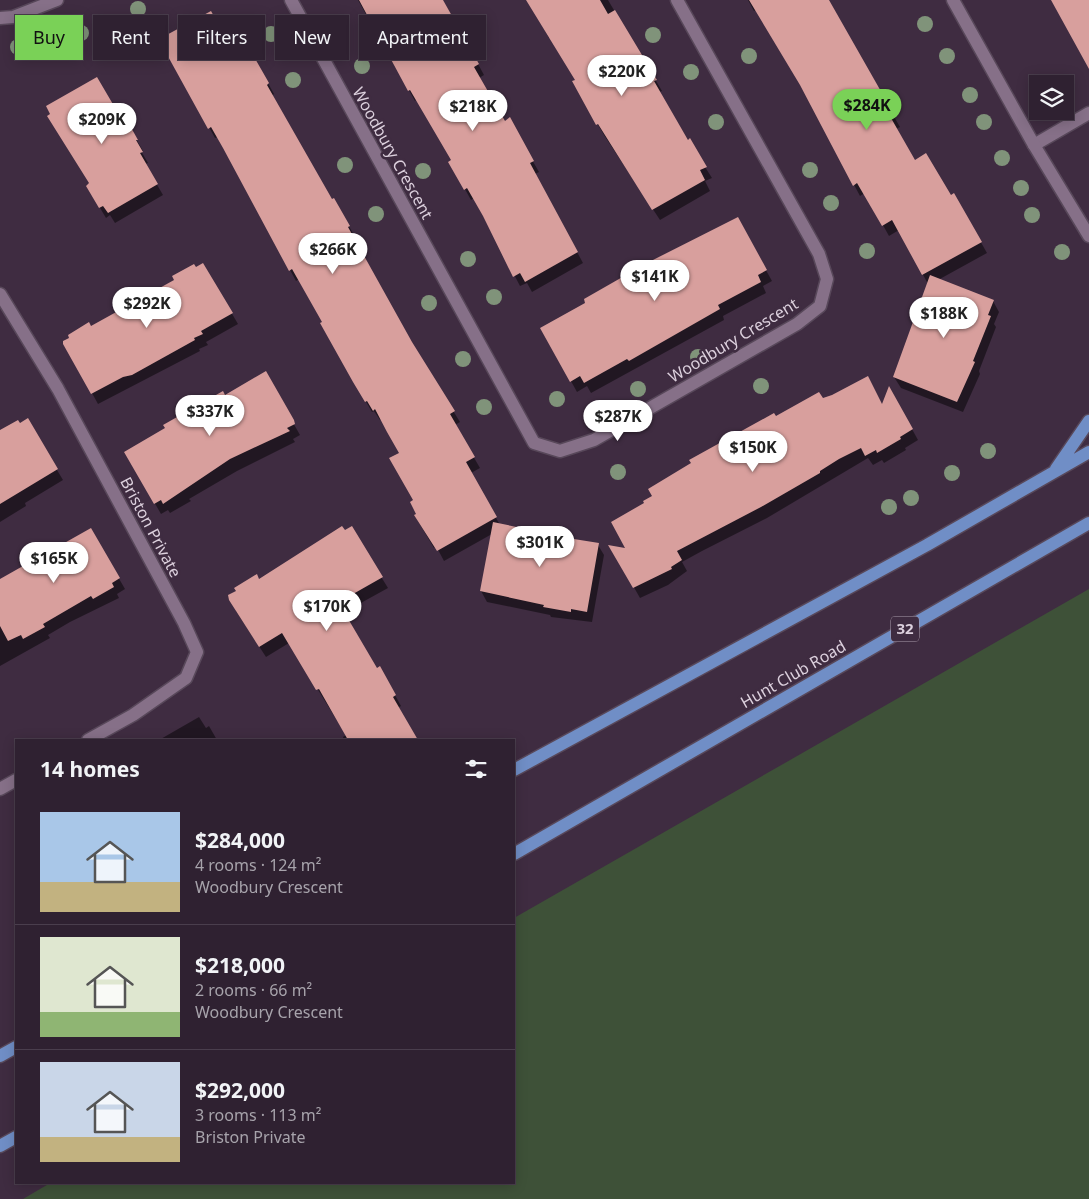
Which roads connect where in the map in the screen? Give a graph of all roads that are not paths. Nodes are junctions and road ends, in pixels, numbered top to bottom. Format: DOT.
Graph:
graph roads {
  1 [pos="57,0"];
  2 [pos="290,0"];
  3 [pos="677,0"];
  4 [pos="953,0"];
  5 [pos="0,18"];
  6 [pos="1089,113"];
  7 [pos="1034,145"];
  8 [pos="1089,236"];
  9 [pos="0,294"];
  10 [pos="1089,421"];
  11 [pos="1089,452"];
  12 [pos="1055,471"];
  13 [pos="1089,523"];
  14 [pos="90,739"];
  15 [pos="515,769"];
  16 [pos="15,781"];
  17 [pos="0,789"];
  18 [pos="515,853"];
  19 [pos="15,1047"];
  20 [pos="0,1056"];
  21 [pos="15,1138"];
  22 [pos="0,1146"];
  1 -- 5 [label="street"];
  2 -- 3 [label="street, Woodbury Crescent"];
  4 -- 7 [label="street"];
  6 -- 7 [label="street"];
  7 -- 8 [label="street"];
  9 -- 14 [label="street, Briston Private"];
  10 -- 12 [label="main road"];
  11 -- 12 [label="main road"];
  12 -- 15 [label="main road"];
  13 -- 18 [label="main road, Hunt Club Road / 32"];
  16 -- 17 [label="street"];
  19 -- 20 [label="main road"];
  21 -- 22 [label="main road"];
}
